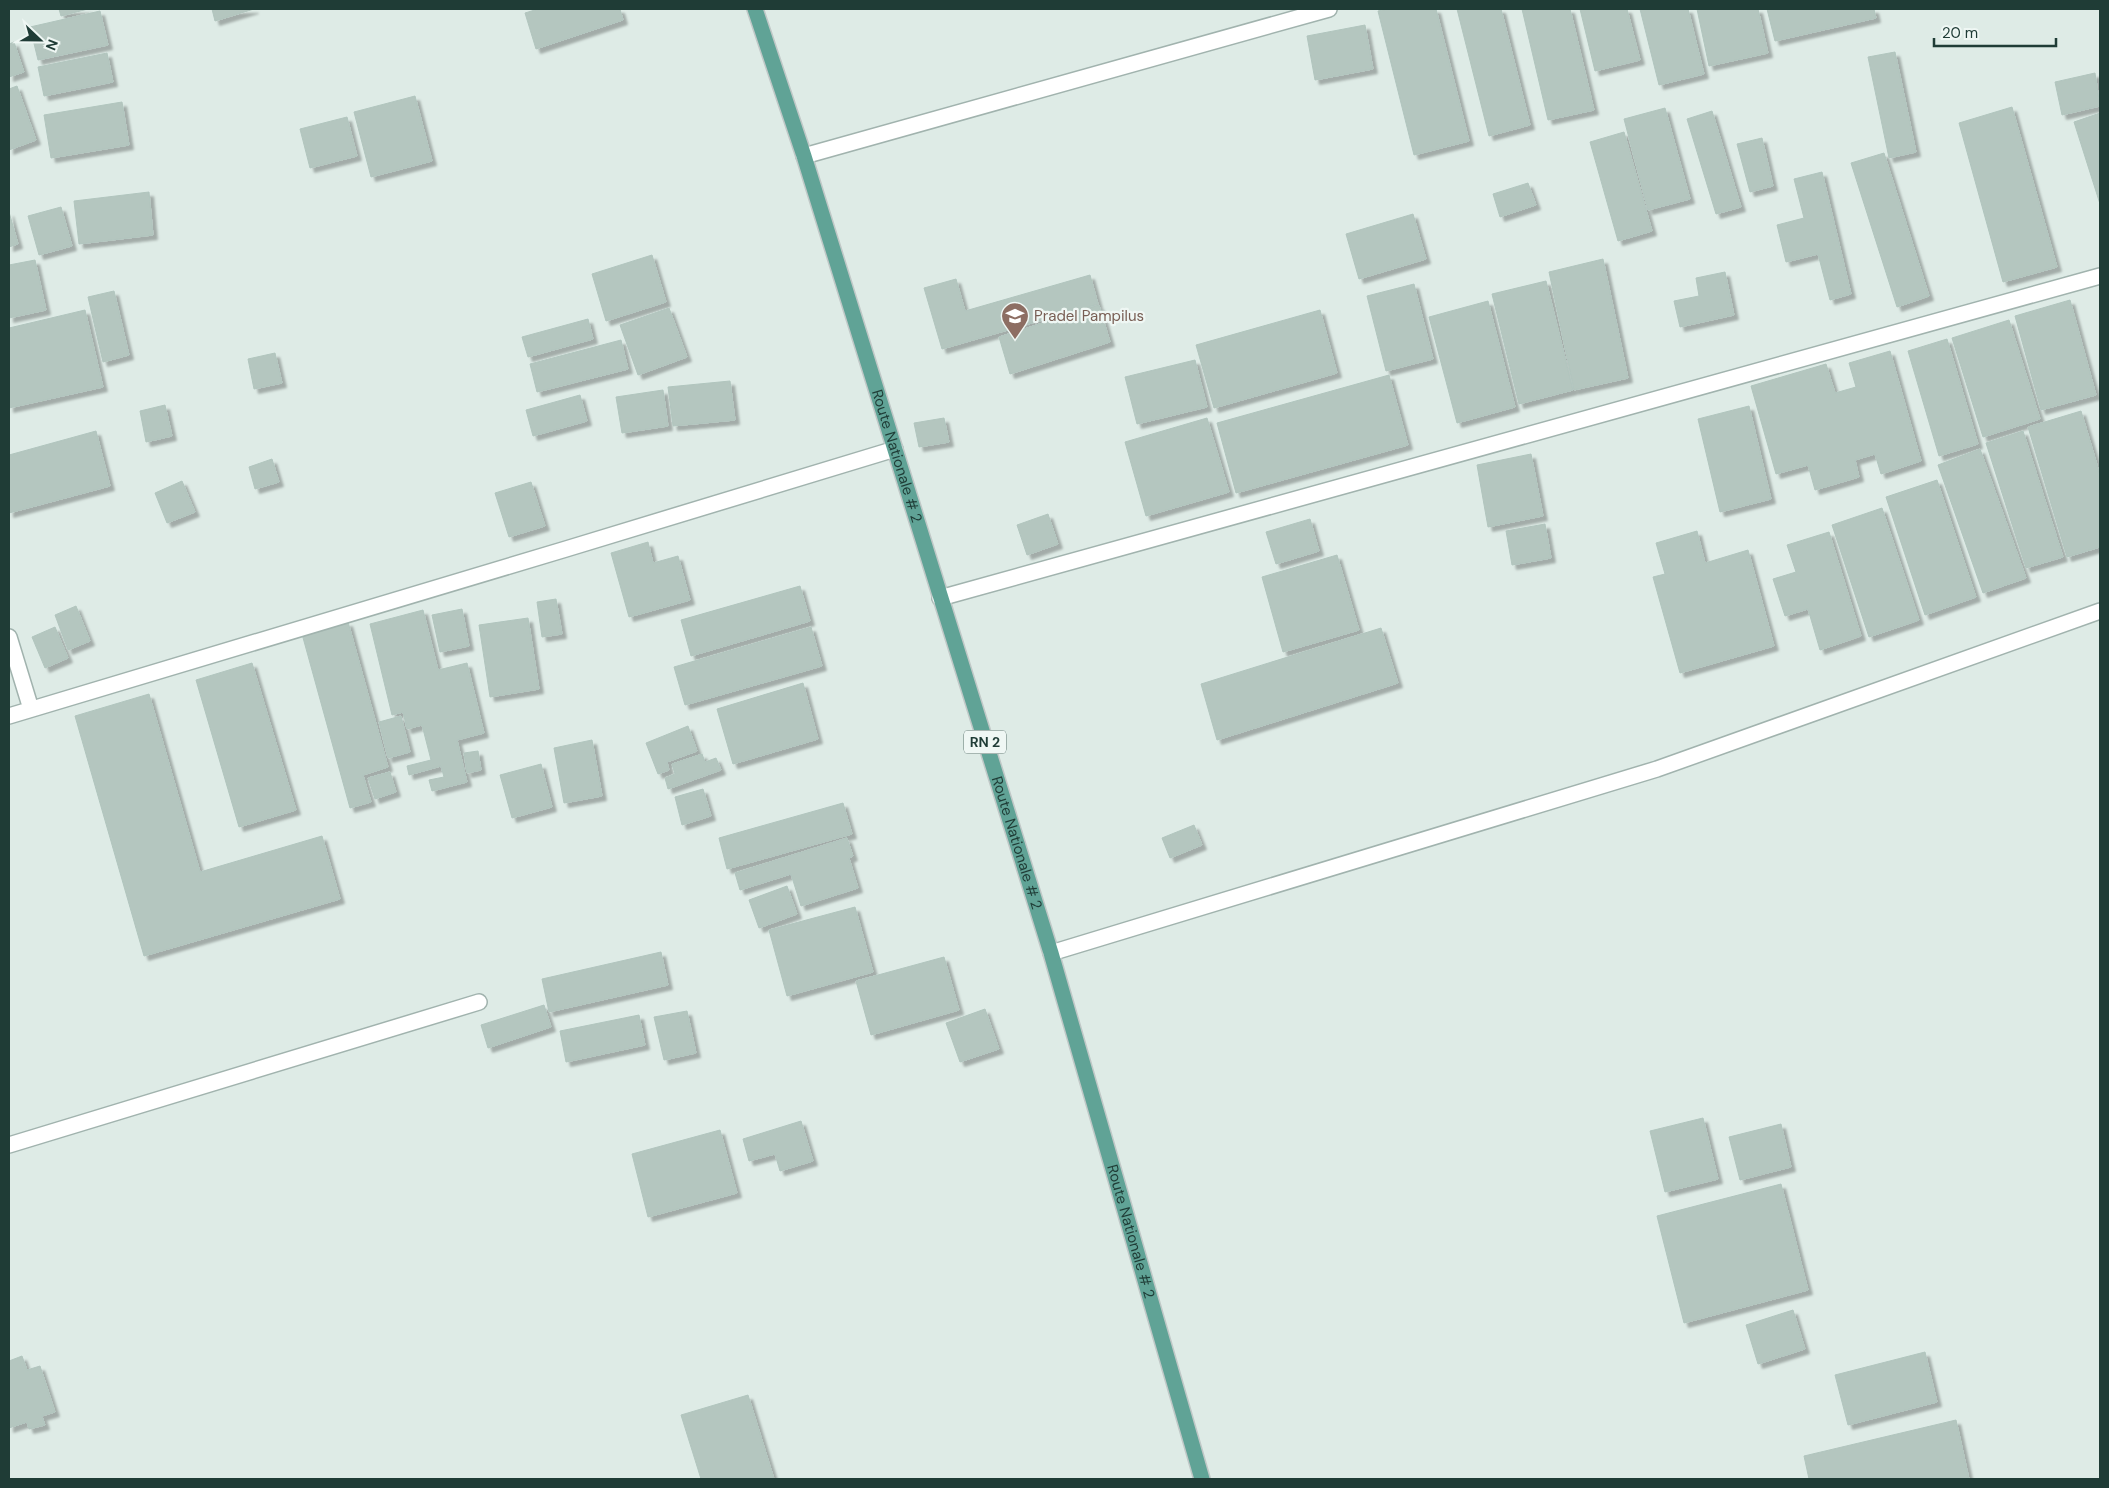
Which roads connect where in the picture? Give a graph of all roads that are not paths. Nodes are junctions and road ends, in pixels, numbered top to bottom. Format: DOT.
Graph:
graph roads {
  1 [pos="755,9"];
  2 [pos="1329,9"];
  3 [pos="804,156"];
  4 [pos="2100,276"];
  5 [pos="895,449"];
  6 [pos="940,598"];
  7 [pos="2100,612"];
  8 [pos="9,637"];
  9 [pos="30,709"];
  10 [pos="9,716"];
  11 [pos="1051,953"];
  12 [pos="479,1002"];
  13 [pos="9,1145"];
  14 [pos="1202,1479"];
  1 -- 3 [label="main road, Route Nationale # 2 / RN 2"];
  2 -- 3 [label="street"];
  3 -- 5 [label="main road, Route Nationale # 2 / RN 2"];
  4 -- 6 [label="street"];
  5 -- 6 [label="main road, Route Nationale # 2 / RN 2"];
  5 -- 9 [label="street"];
  6 -- 11 [label="main road, Route Nationale # 2 / RN 2"];
  7 -- 11 [label="street"];
  8 -- 9 [label="street"];
  9 -- 10 [label="street"];
  11 -- 14 [label="main road, Route Nationale # 2 / RN 2"];
  12 -- 13 [label="street"];
}
